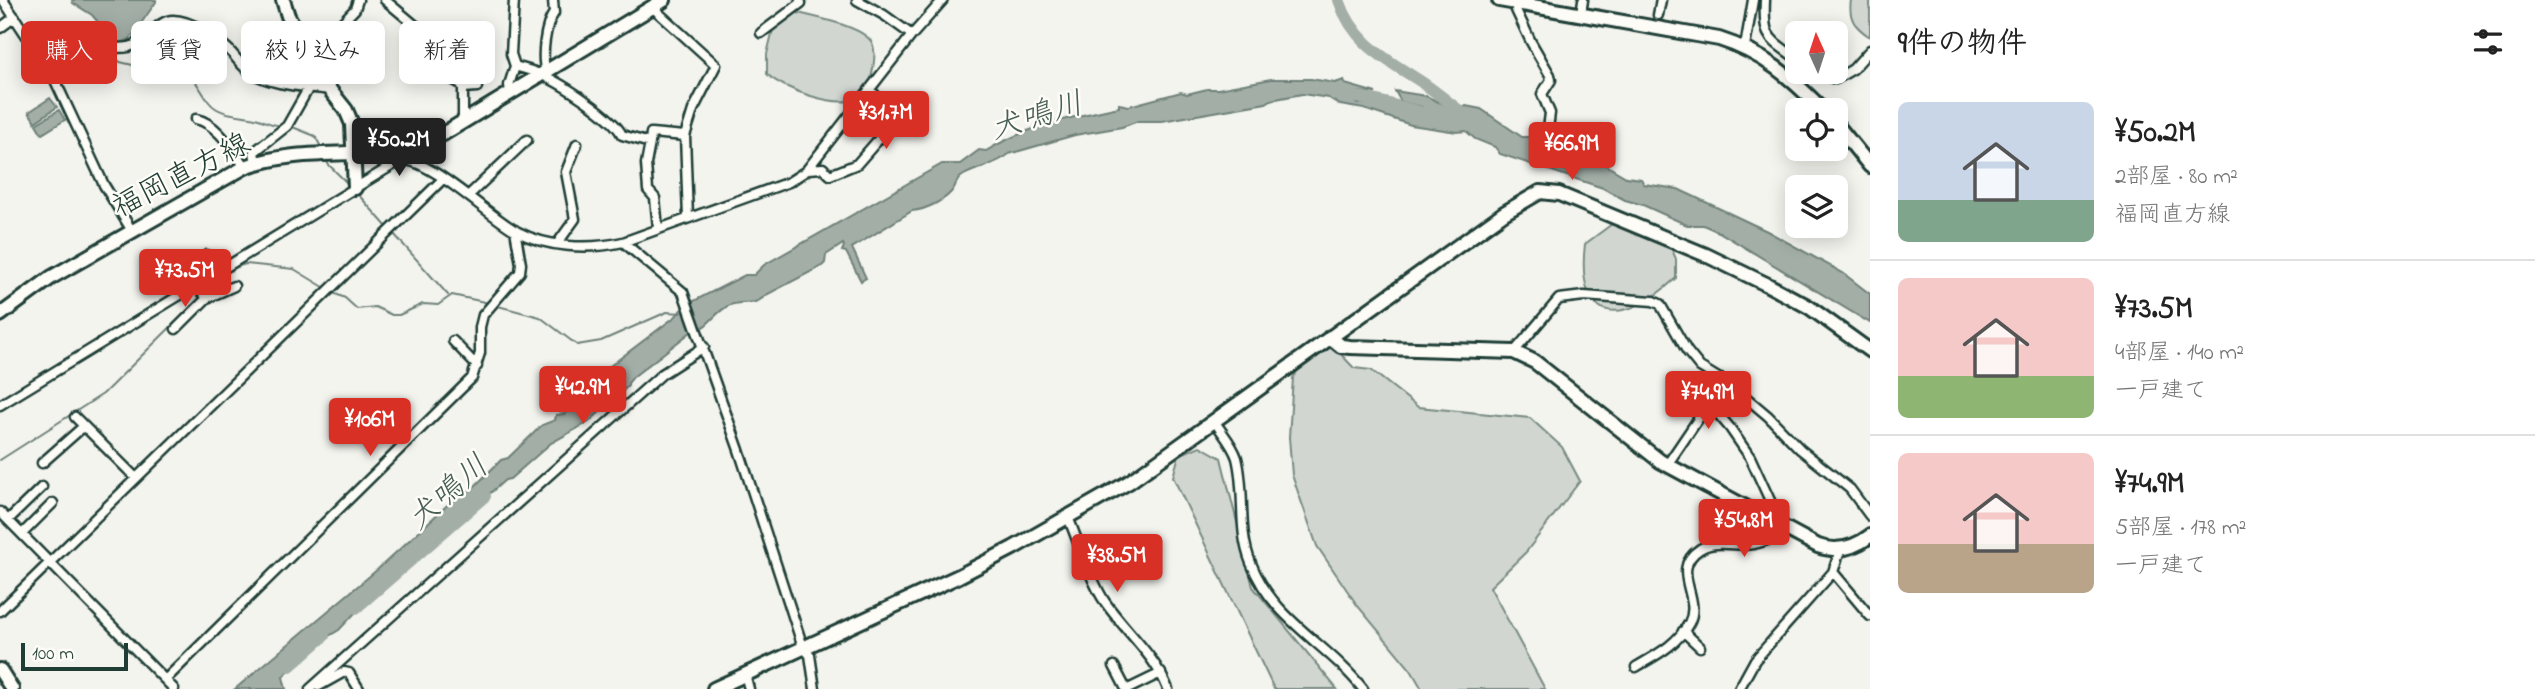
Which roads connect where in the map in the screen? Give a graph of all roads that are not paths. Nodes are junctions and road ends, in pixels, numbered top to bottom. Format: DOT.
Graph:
graph roads {
  1 [pos="3,0"];
  2 [pos="283,0"];
  3 [pos="358,0"];
  4 [pos="385,0"];
  5 [pos="514,0"];
  6 [pos="553,0"];
  7 [pos="664,0"];
  8 [pos="800,0"];
  9 [pos="857,0"];
  10 [pos="943,0"];
  11 [pos="1499,0"];
  12 [pos="1583,0"];
  13 [pos="1661,0"];
  14 [pos="1753,0"];
  15 [pos="1765,0"];
  16 [pos="1522,2"];
  17 [pos="1551,4"];
  18 [pos="652,7"];
  19 [pos="1581,14"];
  20 [pos="1658,15"];
  21 [pos="15,17"];
  22 [pos="291,21"];
  23 [pos="344,21"];
  24 [pos="410,21"];
  25 [pos="21,27"];
  26 [pos="0,28"];
  27 [pos="761,33"];
  28 [pos="912,35"];
  29 [pos="1745,47"];
  30 [pos="117,49"];
  31 [pos="1785,49"];
  32 [pos="1870,50"];
  33 [pos="515,66"];
  34 [pos="1848,72"];
  35 [pos="544,73"];
  36 [pos="56,84"];
  37 [pos="312,84"];
  38 [pos="327,84"];
  39 [pos="461,84"];
  40 [pos="310,87"];
  41 [pos="477,87"];
  42 [pos="463,88"];
  43 [pos="330,90"];
  44 [pos="870,90"];
  45 [pos="510,94"];
  46 [pos="1811,98"];
  47 [pos="196,119"];
  48 [pos="463,122"];
  49 [pos="1548,129"];
  50 [pos="685,136"];
  51 [pos="1848,139"];
  52 [pos="527,140"];
  53 [pos="650,142"];
  54 [pos="578,144"];
  55 [pos="354,151"];
  56 [pos="251,165"];
  57 [pos="1870,166"];
  58 [pos="808,169"];
  59 [pos="443,179"];
  60 [pos="355,188"];
  61 [pos="468,196"];
  62 [pos="688,218"];
  63 [pos="658,228"];
  64 [pos="515,230"];
  65 [pos="132,231"];
  66 [pos="623,242"];
  67 [pos="557,244"];
  68 [pos="217,272"];
  69 [pos="168,279"];
  70 [pos="197,285"];
  71 [pos="234,286"];
  72 [pos="207,298"];
  73 [pos="0,315"];
  74 [pos="176,329"];
  75 [pos="1330,337"];
  76 [pos="453,341"];
  77 [pos="704,347"];
  78 [pos="1870,351"];
  79 [pos="1514,352"];
  80 [pos="477,366"];
  81 [pos="1721,379"];
  82 [pos="1709,403"];
  83 [pos="0,405"];
  84 [pos="75,417"];
  85 [pos="1214,422"];
  86 [pos="84,426"];
  87 [pos="42,463"];
  88 [pos="1667,465"];
  89 [pos="136,478"];
  90 [pos="42,487"];
  91 [pos="53,503"];
  92 [pos="0,512"];
  93 [pos="1870,516"];
  94 [pos="1068,517"];
  95 [pos="8,520"];
  96 [pos="1769,521"];
  97 [pos="1789,531"];
  98 [pos="22,534"];
  99 [pos="1870,536"];
  100 [pos="1840,550"];
  101 [pos="50,563"];
  102 [pos="1833,572"];
  103 [pos="0,611"];
  104 [pos="1870,616"];
  105 [pos="1683,631"];
  106 [pos="803,647"];
  107 [pos="1700,647"];
  108 [pos="1114,666"];
  109 [pos="1636,667"];
  110 [pos="0,670"];
  111 [pos="1161,673"];
  112 [pos="745,674"];
  113 [pos="166,679"];
  114 [pos="12,689"];
  115 [pos="174,689"];
  116 [pos="312,689"];
  117 [pos="359,689"];
  118 [pos="715,689"];
  119 [pos="749,689"];
  120 [pos="815,689"];
  121 [pos="1127,689"];
  122 [pos="1168,689"];
  123 [pos="1363,689"];
  124 [pos="1739,689"];
  1 -- 21 [label="street"];
  2 -- 22 [label="street"];
  3 -- 23 [label="street"];
  4 -- 24 [label="street"];
  5 -- 33 [label="street"];
  6 -- 35 [label="street"];
  7 -- 18 [label="street, 福岡直方線"];
  8 -- 27 [label="street"];
  9 -- 28 [label="street"];
  10 -- 28 [label="street"];
  11 -- 16 [label="street"];
  12 -- 19 [label="street"];
  13 -- 20 [label="street"];
  14 -- 29 [label="street"];
  15 -- 31 [label="street"];
  16 -- 17 [label="street"];
  16 -- 49 [label="street"];
  17 -- 19 [label="street"];
  18 -- 35 [label="street, 福岡直方線"];
  18 -- 50 [label="street"];
  19 -- 29 [label="street"];
  21 -- 25 [label="street"];
  21 -- 26 [label="street"];
  28 -- 44 [label="street"];
  29 -- 46 [label="street"];
  30 -- 40 [label="street"];
  32 -- 34 [label="street"];
  33 -- 35 [label="street"];
  33 -- 45 [label="street"];
  35 -- 45 [label="street, 福岡直方線"];
  35 -- 53 [label="street"];
  36 -- 65 [label="street"];
  37 -- 40 [label="street"];
  38 -- 43 [label="street"];
  39 -- 42 [label="street"];
  40 -- 43 [label="street"];
  40 -- 56 [label="street"];
  41 -- 42 [label="street"];
  42 -- 48 [label="street"];
  43 -- 55 [label="street"];
  44 -- 58 [label="street"];
  44 -- 58 [label="street"];
  45 -- 48 [label="street, 福岡直方線"];
  47 -- 56 [label="street"];
  48 -- 55 [label="street, 福岡直方線"];
  50 -- 53 [label="street"];
  50 -- 62 [label="street"];
  51 -- 57 [label="street"];
  52 -- 61 [label="street"];
  53 -- 63 [label="street"];
  54 -- 67 [label="street"];
  55 -- 56 [label="street, 福岡直方線"];
  55 -- 60 [label="street"];
  56 -- 65 [label="street, 福岡直方線"];
  58 -- 62 [label="street"];
  59 -- 60 [label="street"];
  59 -- 61 [label="street"];
  59 -- 89 [label="street"];
  60 -- 68 [label="street"];
  61 -- 64 [label="street"];
  62 -- 63 [label="street"];
  63 -- 66 [label="street"];
  64 -- 67 [label="street"];
  64 -- 80 [label="street"];
  65 -- 73 [label="street, 福岡直方線"];
  66 -- 67 [label="street"];
  66 -- 77 [label="street"];
  68 -- 69 [label="street"];
  68 -- 70 [label="street"];
  70 -- 72 [label="street"];
  70 -- 83 [label="street"];
  71 -- 72 [label="street"];
  72 -- 74 [label="street"];
  75 -- 78 [label="street"];
  75 -- 79 [label="street"];
  75 -- 85 [label="street"];
  76 -- 80 [label="street"];
  77 -- 106 [label="street"];
  77 -- 116 [label="street"];
  79 -- 81 [label="street"];
  79 -- 88 [label="street"];
  80 -- 113 [label="street"];
  81 -- 82 [label="street"];
  81 -- 93 [label="street"];
  82 -- 88 [label="street"];
  82 -- 96 [label="street"];
  84 -- 86 [label="street"];
  85 -- 94 [label="street"];
  85 -- 123 [label="street"];
  86 -- 87 [label="street"];
  86 -- 89 [label="street"];
  88 -- 96 [label="street"];
  89 -- 101 [label="street"];
  90 -- 95 [label="street"];
  91 -- 98 [label="street"];
  92 -- 95 [label="street"];
  94 -- 106 [label="street"];
  94 -- 111 [label="street"];
  95 -- 98 [label="street"];
  96 -- 97 [label="street"];
  97 -- 100 [label="street"];
  97 -- 105 [label="street"];
  98 -- 101 [label="street"];
  99 -- 100 [label="street"];
  100 -- 102 [label="street"];
  101 -- 103 [label="street"];
  101 -- 113 [label="street"];
  102 -- 104 [label="street"];
  102 -- 124 [label="street"];
  105 -- 107 [label="street"];
  105 -- 109 [label="street"];
  106 -- 112 [label="street"];
  106 -- 120 [label="street"];
  108 -- 121 [label="street"];
  110 -- 114 [label="street"];
  111 -- 121 [label="street"];
  111 -- 122 [label="street"];
  112 -- 118 [label="street"];
  112 -- 119 [label="street"];
  113 -- 115 [label="street"];
  116 -- 117 [label="street"];
}
